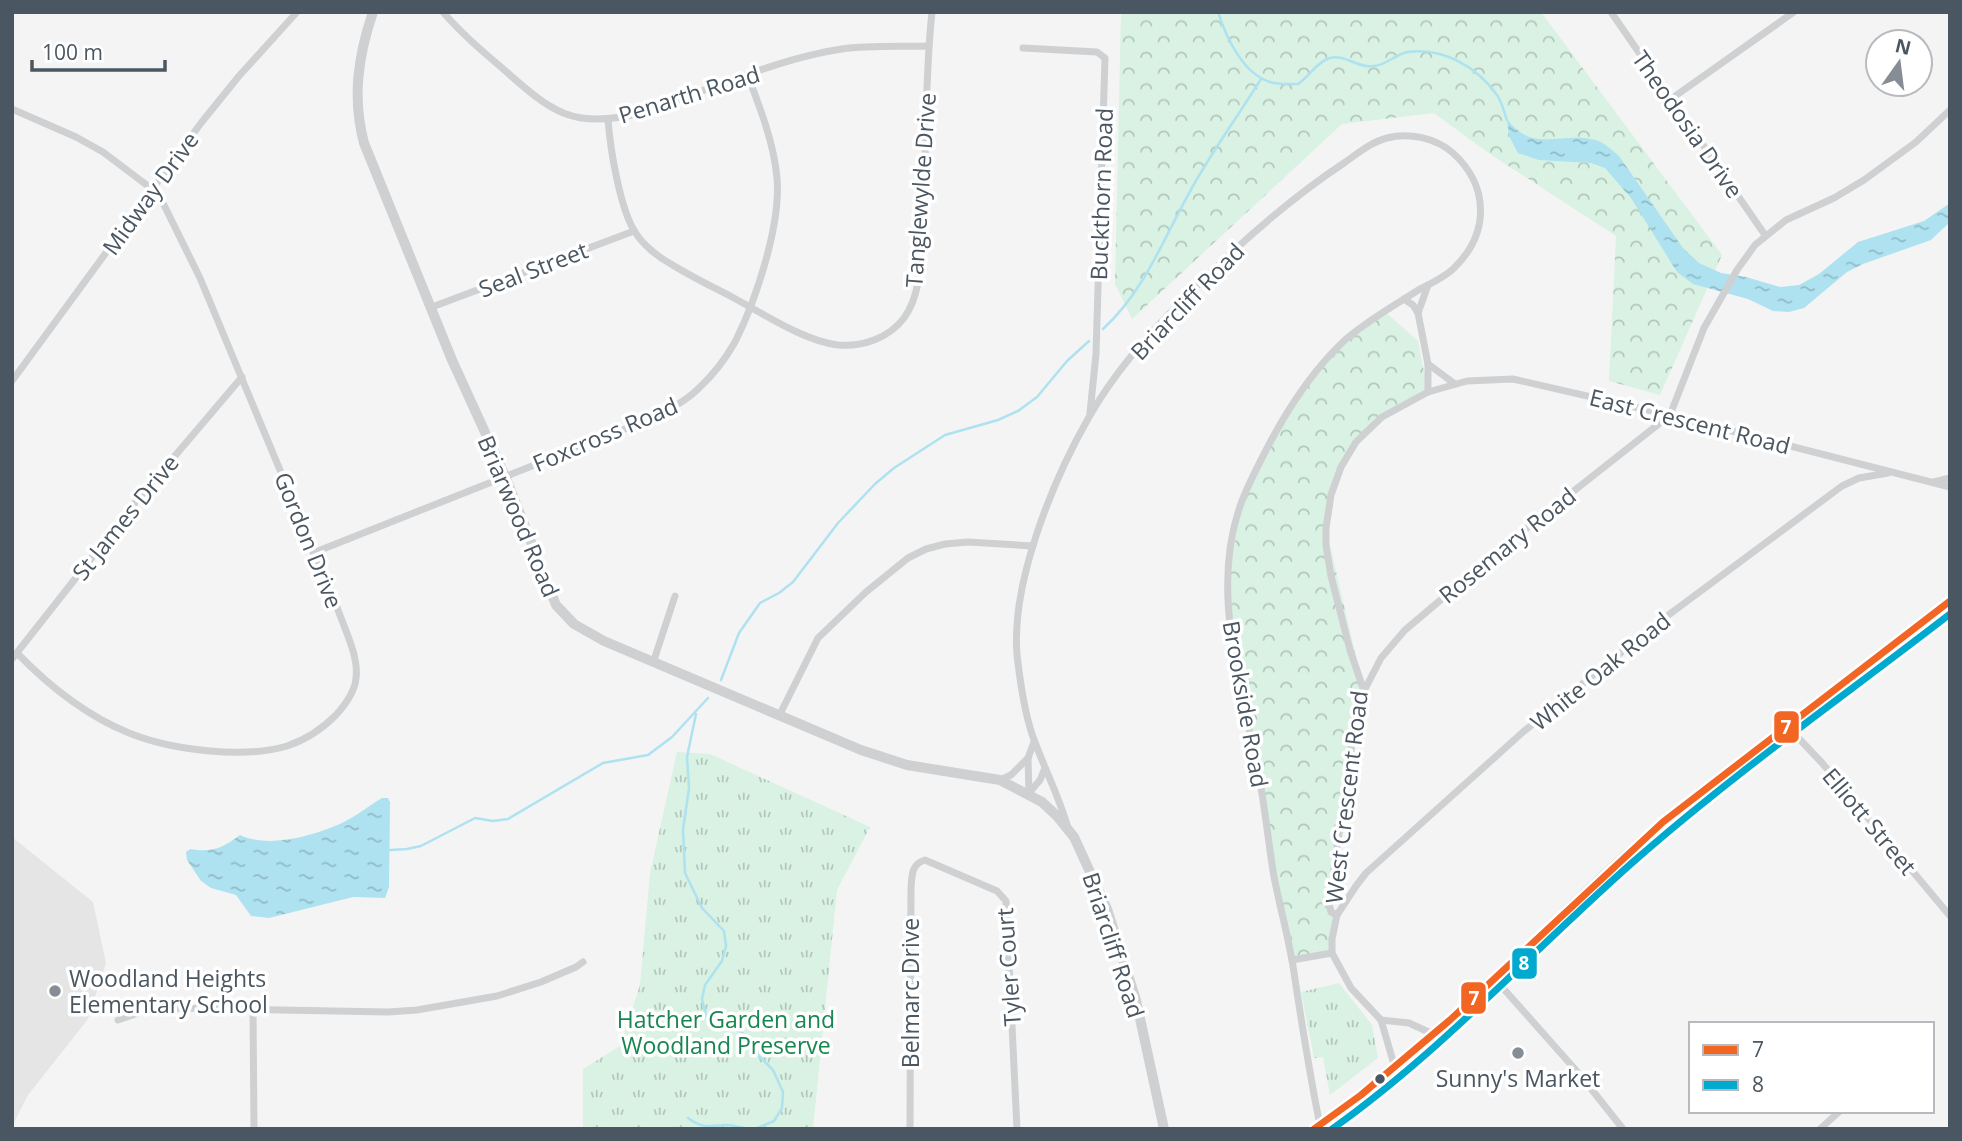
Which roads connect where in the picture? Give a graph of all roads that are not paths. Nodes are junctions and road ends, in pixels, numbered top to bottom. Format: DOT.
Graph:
graph roads {
  1 [pos="297,12"];
  2 [pos="373,12"];
  3 [pos="443,12"];
  4 [pos="932,12"];
  5 [pos="1611,12"];
  6 [pos="1794,12"];
  7 [pos="928,46"];
  8 [pos="1023,48"];
  9 [pos="748,76"];
  10 [pos="1671,99"];
  11 [pos="12,109"];
  12 [pos="1950,110"];
  13 [pos="608,119"];
  14 [pos="152,189"];
  15 [pos="634,230"];
  16 [pos="1765,234"];
  17 [pos="1429,285"];
  18 [pos="1404,299"];
  19 [pos="432,307"];
  20 [pos="750,307"];
  21 [pos="1418,313"];
  22 [pos="1428,364"];
  23 [pos="242,377"];
  24 [pos="12,381"];
  25 [pos="1455,384"];
  26 [pos="1428,391"];
  27 [pos="1090,414"];
  28 [pos="1670,415"];
  29 [pos="1896,472"];
  30 [pos="505,476"];
  31 [pos="1950,478"];
  32 [pos="1933,482"];
  33 [pos="1950,487"];
  34 [pos="1033,546"];
  35 [pos="313,553"];
  36 [pos="675,596"];
  37 [pos="1950,601"];
  38 [pos="15,656"];
  39 [pos="653,663"];
  40 [pos="1364,691"];
  41 [pos="779,716"];
  42 [pos="1788,727"];
  43 [pos="1035,741"];
  44 [pos="1028,758"];
  45 [pos="1045,768"];
  46 [pos="1000,780"];
  47 [pos="1029,794"];
  48 [pos="1068,828"];
  49 [pos="921,861"];
  50 [pos="1337,915"];
  51 [pos="1950,916"];
  52 [pos="1332,953"];
  53 [pos="1292,960"];
  54 [pos="583,962"];
  55 [pos="1495,979"];
  56 [pos="253,1010"];
  57 [pos="118,1020"];
  58 [pos="1381,1020"];
  59 [pos="1433,1034"];
  60 [pos="1395,1068"];
  61 [pos="1838,1113"];
  62 [pos="1317,1127"];
  63 [pos="254,1129"];
  64 [pos="910,1129"];
  65 [pos="1017,1129"];
  66 [pos="1164,1129"];
  67 [pos="1623,1129"];
  68 [pos="1820,1129"];
  1 -- 14 [label="street, Midway Drive"];
  2 -- 19 [label="street, Briarwood Road"];
  3 -- 13 [label="street, Penarth Road"];
  4 -- 7 [label="street, Tanglewylde Drive"];
  5 -- 10 [label="street, Theodosia Drive"];
  6 -- 10 [label="street"];
  7 -- 9 [label="street, Penarth Road"];
  7 -- 20 [label="street, Tanglewylde Drive"];
  8 -- 27 [label="street, Buckthorn Road"];
  9 -- 13 [label="street, Penarth Road"];
  9 -- 20 [label="street, Foxcross Road"];
  10 -- 16 [label="street, Theodosia Drive"];
  11 -- 14 [label="street, Gordon Drive"];
  12 -- 16 [label="street"];
  13 -- 15 [label="street, Tanglewylde Drive"];
  14 -- 23 [label="street, Gordon Drive"];
  14 -- 24 [label="street, Midway Drive"];
  15 -- 19 [label="street, Seal Street"];
  15 -- 20 [label="street, Tanglewylde Drive"];
  16 -- 28 [label="street"];
  17 -- 18 [label="street, Brookside Road"];
  17 -- 21 [label="street"];
  17 -- 27 [label="street, Briarcliff Road"];
  18 -- 21 [label="street"];
  18 -- 53 [label="street, Brookside Road"];
  19 -- 30 [label="street, Briarwood Road"];
  20 -- 30 [label="street, Foxcross Road"];
  21 -- 22 [label="street"];
  22 -- 25 [label="street"];
  22 -- 26 [label="street"];
  23 -- 35 [label="street, Gordon Drive"];
  23 -- 38 [label="street, St James Drive"];
  25 -- 26 [label="street, East Crescent Road"];
  25 -- 28 [label="street, East Crescent Road"];
  26 -- 40 [label="street, West Crescent Road"];
  27 -- 34 [label="street, Briarcliff Road"];
  28 -- 29 [label="street, East Crescent Road"];
  28 -- 40 [label="street, Rosemary Road"];
  29 -- 32 [label="street, East Crescent Road"];
  29 -- 50 [label="street, White Oak Road"];
  30 -- 35 [label="street, Foxcross Road"];
  30 -- 39 [label="street, Briarwood Road"];
  31 -- 32 [label="street"];
  32 -- 33 [label="street, East Crescent Road"];
  34 -- 41 [label="street"];
  34 -- 43 [label="street, Briarcliff Road"];
  35 -- 38 [label="street, Gordon Drive"];
  36 -- 39 [label="street"];
  37 -- 42 [label="main road"];
  39 -- 41 [label="street, Briarwood Road"];
  40 -- 50 [label="street, West Crescent Road"];
  41 -- 46 [label="street, Briarwood Road"];
  42 -- 51 [label="street, Elliott Street"];
  42 -- 55 [label="main road"];
  43 -- 44 [label="street"];
  43 -- 45 [label="street, Briarcliff Road"];
  44 -- 46 [label="street"];
  44 -- 47 [label="street"];
  45 -- 47 [label="street"];
  45 -- 48 [label="street, Briarcliff Road"];
  46 -- 47 [label="street, Briarwood Road"];
  47 -- 48 [label="street, Briarwood Road"];
  48 -- 66 [label="street, Briarcliff Road"];
  49 -- 64 [label="street, Belmarc Drive"];
  49 -- 65 [label="street, Tyler Court"];
  50 -- 52 [label="street, West Crescent Road"];
  52 -- 53 [label="street"];
  52 -- 58 [label="street"];
  53 -- 62 [label="street, Brookside Road"];
  54 -- 56 [label="street"];
  55 -- 59 [label="main road"];
  55 -- 67 [label="street"];
  56 -- 57 [label="street"];
  56 -- 63 [label="street"];
  58 -- 59 [label="street"];
  58 -- 60 [label="street"];
  59 -- 60 [label="main road"];
  60 -- 62 [label="main road"];
  61 -- 68 [label="street"];
}
